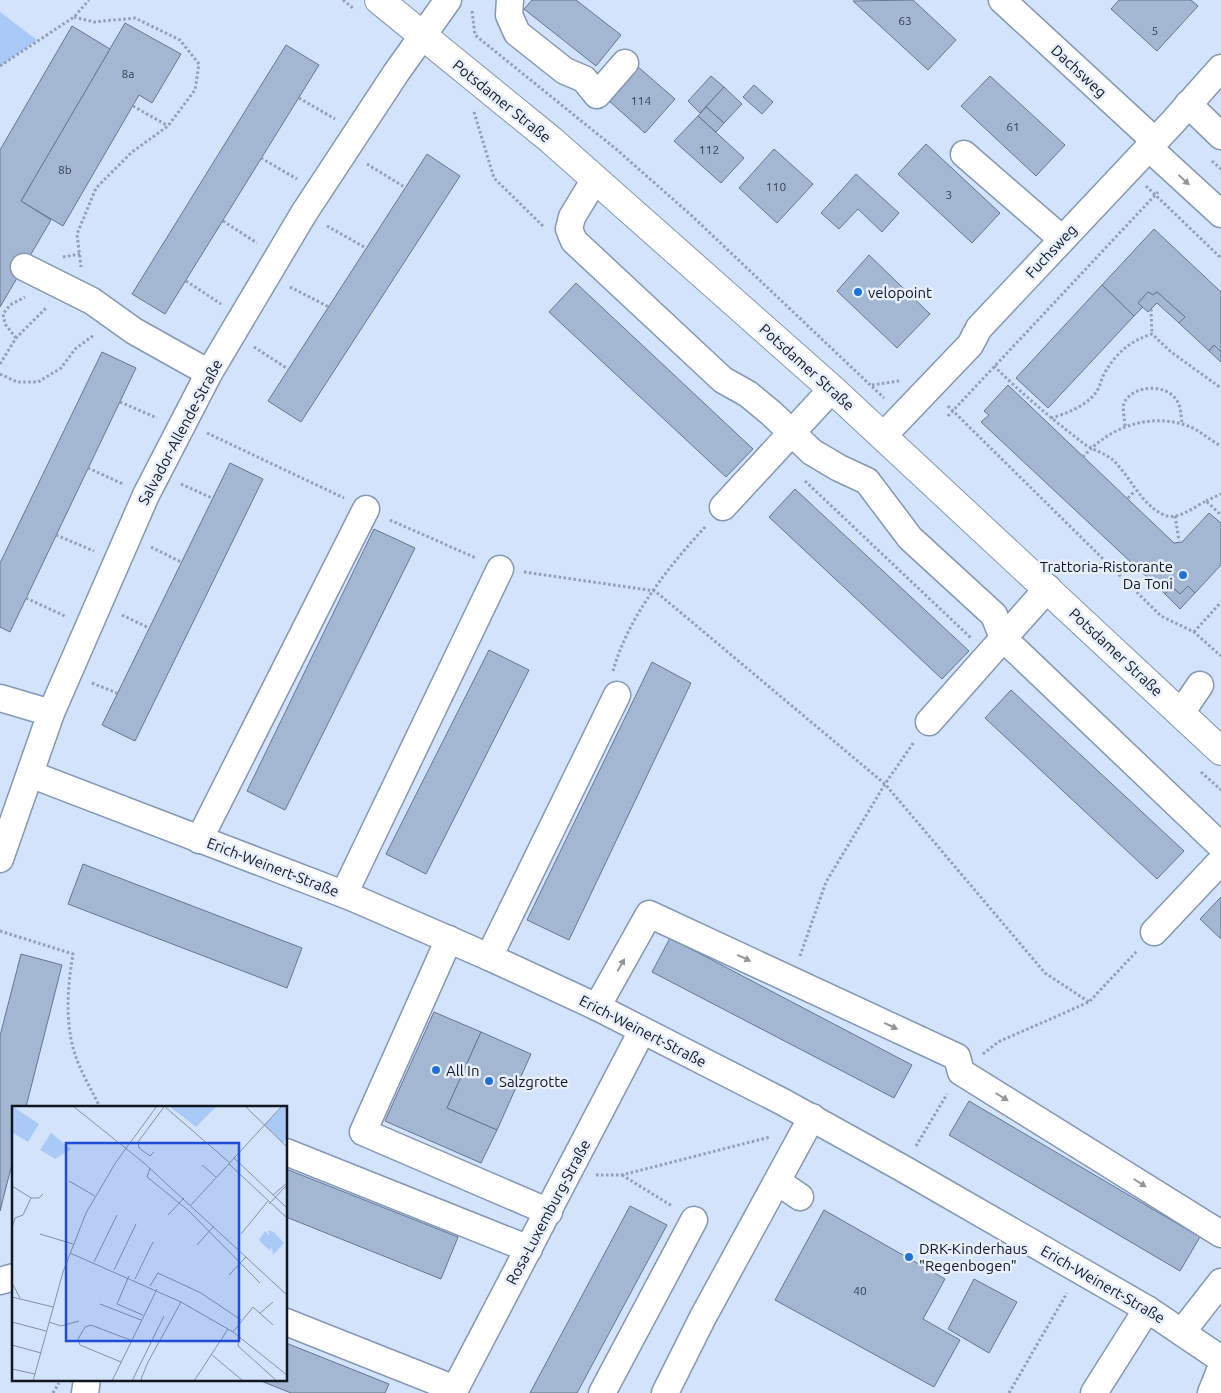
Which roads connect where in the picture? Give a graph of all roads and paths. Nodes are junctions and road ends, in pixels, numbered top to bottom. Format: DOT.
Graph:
graph roads {
  1 [pos="89,0"];
  2 [pos="379,0"];
  3 [pos="510,0"];
  4 [pos="1002,0"];
  5 [pos="460,3"];
  6 [pos="74,17"];
  7 [pos="423,36"];
  8 [pos="625,64"];
  9 [pos="0,66"];
  10 [pos="1221,68"];
  11 [pos="299,98"];
  12 [pos="1188,104"];
  13 [pos="132,106"];
  14 [pos="472,107"];
  15 [pos="168,126"];
  16 [pos="1221,136"];
  17 [pos="351,142"];
  18 [pos="1152,144"];
  19 [pos="964,154"];
  20 [pos="262,158"];
  21 [pos="1128,168"];
  22 [pos="1176,172"];
  23 [pos="595,179"];
  24 [pos="406,188"];
  25 [pos="1154,195"];
  26 [pos="311,203"];
  27 [pos="1221,214"];
  28 [pos="223,221"];
  29 [pos="547,230"];
  30 [pos="1062,239"];
  31 [pos="366,248"];
  32 [pos="1221,258"];
  33 [pos="273,266"];
  34 [pos="24,267"];
  35 [pos="186,281"];
  36 [pos="92,301"];
  37 [pos="51,305"];
  38 [pos="329,307"];
  39 [pos="1151,309"];
  40 [pos="242,317"];
  41 [pos="118,320"];
  42 [pos="1152,334"];
  43 [pos="250,344"];
  44 [pos="0,364"];
  45 [pos="994,366"];
  46 [pos="288,370"];
  47 [pos="209,373"];
  48 [pos="0,374"];
  49 [pos="1221,388"];
  50 [pos="832,389"];
  51 [pos="929,389"];
  52 [pos="120,402"];
  53 [pos="952,410"];
  54 [pos="948,416"];
  55 [pos="1051,418"];
  56 [pos="1182,424"];
  57 [pos="183,425"];
  58 [pos="1125,426"];
  59 [pos="883,436"];
  60 [pos="783,443"];
  61 [pos="1221,446"];
  62 [pos="1090,448"];
  63 [pos="1083,457"];
  64 [pos="88,468"];
  65 [pos="175,482"];
  66 [pos="1135,491"];
  67 [pos="1221,494"];
  68 [pos="146,495"];
  69 [pos="212,498"];
  70 [pos="1128,498"];
  71 [pos="1206,501"];
  72 [pos="723,507"];
  73 [pos="366,509"];
  74 [pos="1221,515"];
  75 [pos="1175,516"];
  76 [pos="56,535"];
  77 [pos="1178,541"];
  78 [pos="146,544"];
  79 [pos="117,562"];
  80 [pos="181,562"];
  81 [pos="500,569"];
  82 [pos="1048,588"];
  83 [pos="655,591"];
  84 [pos="26,598"];
  85 [pos="1221,602"];
  86 [pos="88,627"];
  87 [pos="1194,632"];
  88 [pos="996,647"];
  89 [pos="1221,656"];
  90 [pos="1200,685"];
  91 [pos="617,695"];
  92 [pos="0,698"];
  93 [pos="1181,713"];
  94 [pos="51,714"];
  95 [pos="929,722"];
  96 [pos="1221,751"];
  97 [pos="30,774"];
  98 [pos="885,784"];
  99 [pos="199,840"];
  100 [pos="1221,846"];
  101 [pos="0,859"];
  102 [pos="1221,861"];
  103 [pos="344,894"];
  104 [pos="0,930"];
  105 [pos="1154,932"];
  106 [pos="449,939"];
  107 [pos="490,957"];
  108 [pos="792,980"];
  109 [pos="1089,1002"];
  110 [pos="597,1007"];
  111 [pos="642,1031"];
  112 [pos="961,1072"];
  113 [pos="100,1106"];
  114 [pos="809,1123"];
  115 [pos="288,1153"];
  116 [pos="902,1168"];
  117 [pos="622,1175"];
  118 [pos="568,1176"];
  119 [pos="778,1182"];
  120 [pos="800,1197"];
  121 [pos="549,1212"];
  122 [pos="694,1220"];
  123 [pos="1221,1234"];
  124 [pos="529,1249"];
  125 [pos="1080,1271"];
  126 [pos="1221,1282"];
  127 [pos="1147,1309"];
  128 [pos="288,1323"];
  129 [pos="1182,1332"];
  130 [pos="1221,1359"];
  131 [pos="1221,1368"];
  132 [pos="60,1380"];
  133 [pos="87,1380"];
  134 [pos="454,1391"];
  135 [pos="53,1393"];
  136 [pos="85,1393"];
  137 [pos="602,1393"];
  138 [pos="665,1393"];
  139 [pos="1009,1393"];
  140 [pos="1094,1393"];
  141 [pos="1211,1393"];
  1 -- 6 [label="path"];
  2 -- 7 [label="main road, Potsdamer Straße"];
  3 -- 8 [label="street"];
  4 -- 18 [label="street, Dachsweg"];
  5 -- 7 [label="street, Salvador-Allende-Straße"];
  5 -- 51 [label="path"];
  6 -- 9 [label="path"];
  6 -- 15 [label="path"];
  7 -- 17 [label="street, Salvador-Allende-Straße"];
  7 -- 23 [label="main road, Potsdamer Straße"];
  10 -- 12 [label="street, Fuchsweg"];
  11 -- 17 [label="path"];
  12 -- 16 [label="street"];
  12 -- 18 [label="street, Fuchsweg"];
  13 -- 15 [label="path"];
  14 -- 29 [label="path"];
  15 -- 36 [label="path"];
  17 -- 24 [label="path"];
  17 -- 26 [label="street, Salvador-Allende-Straße"];
  18 -- 21 [label="street, Fuchsweg"];
  18 -- 22 [label="street, Dachsweg"];
  19 -- 30 [label="street"];
  20 -- 26 [label="path"];
  21 -- 25 [label="path"];
  21 -- 30 [label="street, Fuchsweg"];
  22 -- 25 [label="path"];
  22 -- 27 [label="street, Dachsweg, one-way"];
  23 -- 50 [label="main road, Potsdamer Straße"];
  23 -- 60 [label="street"];
  25 -- 32 [label="path"];
  25 -- 45 [label="path"];
  26 -- 31 [label="path"];
  26 -- 33 [label="street, Salvador-Allende-Straße"];
  28 -- 33 [label="path"];
  30 -- 51 [label="street, Fuchsweg"];
  33 -- 38 [label="path"];
  33 -- 40 [label="street, Salvador-Allende-Straße"];
  34 -- 36 [label="street"];
  35 -- 40 [label="path"];
  36 -- 41 [label="street"];
  37 -- 44 [label="path"];
  39 -- 42 [label="path"];
  40 -- 47 [label="street, Salvador-Allende-Straße"];
  41 -- 47 [label="street"];
  41 -- 48 [label="path"];
  42 -- 49 [label="path"];
  42 -- 55 [label="path"];
  43 -- 46 [label="path"];
  45 -- 53 [label="path"];
  45 -- 55 [label="path"];
  47 -- 57 [label="street, Salvador-Allende-Straße"];
  50 -- 59 [label="main road, Potsdamer Straße"];
  50 -- 60 [label="street"];
  51 -- 53 [label="path"];
  51 -- 59 [label="street, Fuchsweg"];
  52 -- 57 [label="path"];
  53 -- 54 [label="path"];
  53 -- 87 [label="path"];
  55 -- 62 [label="path"];
  56 -- 58 [label="path"];
  56 -- 58 [label="path"];
  56 -- 61 [label="path"];
  57 -- 68 [label="street, Salvador-Allende-Straße"];
  57 -- 73 [label="path"];
  58 -- 62 [label="path"];
  59 -- 82 [label="main road, Potsdamer Straße"];
  60 -- 72 [label="street"];
  60 -- 88 [label="path"];
  60 -- 88 [label="street"];
  62 -- 63 [label="path"];
  62 -- 66 [label="path"];
  64 -- 68 [label="path"];
  65 -- 69 [label="path"];
  66 -- 70 [label="path"];
  66 -- 75 [label="path"];
  67 -- 71 [label="path"];
  68 -- 79 [label="street, Salvador-Allende-Straße"];
  71 -- 74 [label="path"];
  71 -- 75 [label="path"];
  72 -- 83 [label="path"];
  73 -- 81 [label="path"];
  73 -- 99 [label="street"];
  75 -- 77 [label="path"];
  76 -- 79 [label="path"];
  78 -- 80 [label="path"];
  79 -- 86 [label="street, Salvador-Allende-Straße"];
  81 -- 83 [label="path"];
  81 -- 103 [label="street"];
  82 -- 88 [label="street"];
  82 -- 93 [label="main road, Potsdamer Straße"];
  83 -- 91 [label="path"];
  83 -- 98 [label="path"];
  84 -- 86 [label="path"];
  85 -- 87 [label="path"];
  86 -- 94 [label="street, Salvador-Allende-Straße"];
  87 -- 89 [label="path"];
  88 -- 95 [label="street"];
  88 -- 100 [label="street"];
  90 -- 93 [label="street"];
  91 -- 107 [label="street"];
  92 -- 94 [label="street"];
  93 -- 96 [label="main road, Potsdamer Straße"];
  94 -- 97 [label="street, Salvador-Allende-Straße"];
  95 -- 98 [label="path"];
  97 -- 99 [label="street, Erich-Weinert-Straße"];
  97 -- 101 [label="street, Salvador-Allende-Straße"];
  98 -- 108 [label="path"];
  98 -- 109 [label="path"];
  99 -- 103 [label="street, Erich-Weinert-Straße"];
  102 -- 105 [label="street"];
  103 -- 106 [label="street, Erich-Weinert-Straße"];
  104 -- 113 [label="path"];
  105 -- 109 [label="path"];
  106 -- 107 [label="street, Erich-Weinert-Straße"];
  106 -- 121 [label="street"];
  107 -- 110 [label="street, Erich-Weinert-Straße"];
  110 -- 108 [label="street, one-way"];
  108 -- 112 [label="street, one-way"];
  109 -- 112 [label="path"];
  110 -- 111 [label="street, Erich-Weinert-Straße"];
  111 -- 114 [label="street, Erich-Weinert-Straße"];
  111 -- 118 [label="street, Rosa-Luxemburg-Straße"];
  112 -- 116 [label="path"];
  112 -- 123 [label="street, one-way"];
  114 -- 116 [label="street, Erich-Weinert-Straße"];
  114 -- 117 [label="path"];
  114 -- 119 [label="street"];
  115 -- 124 [label="street"];
  116 -- 125 [label="street, Erich-Weinert-Straße"];
  117 -- 118 [label="path"];
  117 -- 122 [label="path"];
  118 -- 121 [label="street, Rosa-Luxemburg-Straße"];
  119 -- 120 [label="street"];
  119 -- 138 [label="street"];
  121 -- 124 [label="street, Rosa-Luxemburg-Straße"];
  122 -- 137 [label="street"];
  124 -- 134 [label="street, Rosa-Luxemburg-Straße"];
  125 -- 127 [label="street, Erich-Weinert-Straße"];
  125 -- 139 [label="path"];
  126 -- 129 [label="street"];
  127 -- 129 [label="street, Erich-Weinert-Straße"];
  127 -- 140 [label="street"];
  128 -- 134 [label="street"];
  129 -- 130 [label="street, Erich-Weinert-Straße"];
  131 -- 141 [label="street"];
  132 -- 135 [label="path"];
  133 -- 136 [label="street"];
}
